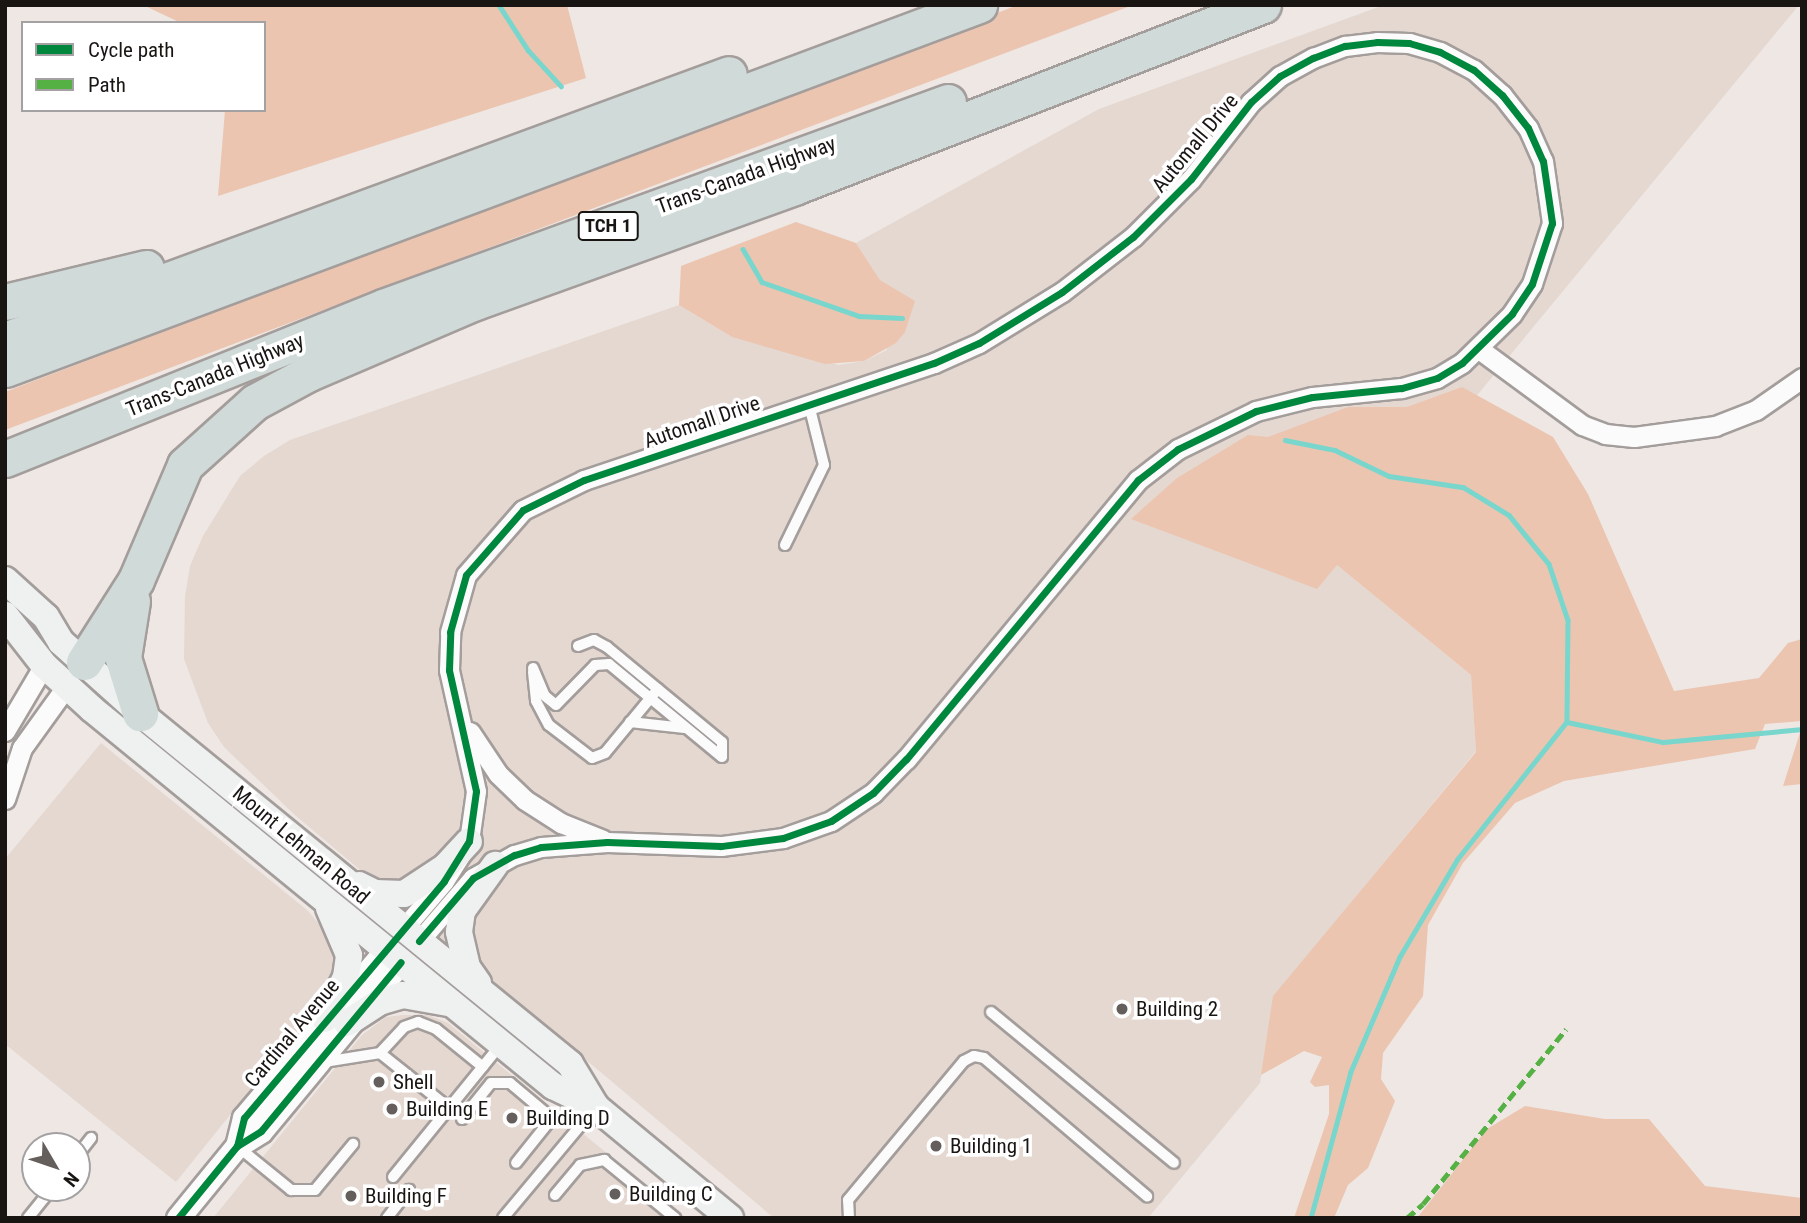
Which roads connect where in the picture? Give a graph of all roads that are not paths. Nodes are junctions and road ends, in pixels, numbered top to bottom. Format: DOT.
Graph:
graph roads {
  1 [pos="950,5"];
  2 [pos="979,5"];
  3 [pos="1215,5"];
  4 [pos="1263,5"];
  5 [pos="279,238"];
  6 [pos="5,302"];
  7 [pos="5,340"];
  8 [pos="1479,349"];
  9 [pos="5,369"];
  10 [pos="1802,378"];
  11 [pos="809,405"];
  12 [pos="5,459"];
  13 [pos="785,545"];
  14 [pos="5,580"];
  15 [pos="136,580"];
  16 [pos="5,615"];
  17 [pos="578,646"];
  18 [pos="70,664"];
  19 [pos="44,666"];
  20 [pos="658,688"];
  21 [pos="647,701"];
  22 [pos="140,713"];
  23 [pos="630,722"];
  24 [pos="464,725"];
  25 [pos="687,728"];
  26 [pos="5,731"];
  27 [pos="5,799"];
  28 [pos="469,841"];
  29 [pos="607,842"];
  30 [pos="495,864"];
  31 [pos="337,875"];
  32 [pos="320,895"];
  33 [pos="411,935"];
  34 [pos="393,956"];
  35 [pos="490,998"];
  36 [pos="451,1003"];
  37 [pos="991,1012"];
  38 [pos="336,1021"];
  39 [pos="501,1044"];
  40 [pos="380,1053"];
  41 [pos="314,1065"];
  42 [pos="483,1067"];
  43 [pos="596,1107"];
  44 [pos="449,1108"];
  45 [pos="462,1119"];
  46 [pos="353,1144"];
  47 [pos="237,1146"];
  48 [pos="516,1163"];
  49 [pos="1174,1163"];
  50 [pos="393,1177"];
  51 [pos="409,1190"];
  52 [pos="555,1195"];
  53 [pos="1147,1196"];
  54 [pos="40,1202"];
  55 [pos="28,1218"];
  56 [pos="178,1218"];
  57 [pos="387,1218"];
  58 [pos="503,1218"];
  59 [pos="675,1218"];
  60 [pos="730,1218"];
  61 [pos="849,1218"];
  1 -- 5 [label="highway"];
  2 -- 9 [label="highway"];
  3 -- 12 [label="highway, Trans-Canada Highway / TCH 1"];
  4 -- 15 [label="highway"];
  5 -- 6 [label="highway"];
  5 -- 7 [label="highway"];
  8 -- 10 [label="street"];
  8 -- 11 [label="street, Automall Drive"];
  8 -- 29 [label="street, Automall Drive"];
  11 -- 13 [label="lane"];
  11 -- 24 [label="street, Automall Drive"];
  14 -- 18 [label="main road, Mount Lehman Road"];
  15 -- 18 [label="highway"];
  15 -- 22 [label="highway"];
  16 -- 19 [label="main road"];
  17 -- 20 [label="lane"];
  18 -- 19 [label="main road"];
  18 -- 22 [label="main road, Mount Lehman Road"];
  18 -- 27 [label="street"];
  18 -- 32 [label="main road, Mount Lehman Road"];
  19 -- 26 [label="street"];
  20 -- 21 [label="lane"];
  20 -- 25 [label="lane"];
  21 -- 23 [label="lane"];
  21 -- 23 [label="lane"];
  21 -- 25 [label="lane"];
  22 -- 31 [label="main road, Mount Lehman Road"];
  23 -- 25 [label="lane"];
  24 -- 28 [label="street, Automall Drive"];
  24 -- 29 [label="street, Automall Drive"];
  28 -- 31 [label="main road"];
  28 -- 33 [label="street, Automall Drive"];
  29 -- 30 [label="street, Automall Drive"];
  30 -- 33 [label="street, Automall Drive"];
  30 -- 35 [label="main road"];
  31 -- 33 [label="main road, Mount Lehman Road"];
  32 -- 34 [label="main road, Mount Lehman Road"];
  32 -- 38 [label="main road"];
  33 -- 34 [label="main road"];
  33 -- 35 [label="main road, Mount Lehman Road"];
  34 -- 36 [label="main road, Mount Lehman Road"];
  34 -- 38 [label="street, Cardinal Avenue"];
  35 -- 43 [label="main road, Mount Lehman Road"];
  36 -- 38 [label="main road"];
  36 -- 39 [label="main road, Mount Lehman Road"];
  37 -- 49 [label="lane"];
  38 -- 41 [label="street, Cardinal Avenue"];
  38 -- 47 [label="street, Cardinal Avenue"];
  39 -- 42 [label="lane"];
  39 -- 43 [label="main road, Mount Lehman Road"];
  40 -- 41 [label="lane"];
  40 -- 42 [label="lane"];
  40 -- 44 [label="lane"];
  41 -- 47 [label="street, Cardinal Avenue"];
  42 -- 44 [label="lane"];
  43 -- 58 [label="lane"];
  43 -- 60 [label="main road, Mount Lehman Road"];
  44 -- 50 [label="lane"];
  45 -- 48 [label="lane"];
  46 -- 47 [label="lane"];
  47 -- 56 [label="street, Cardinal Avenue"];
  51 -- 57 [label="lane"];
  52 -- 59 [label="lane"];
  53 -- 61 [label="lane"];
  54 -- 55 [label="lane"];
}
